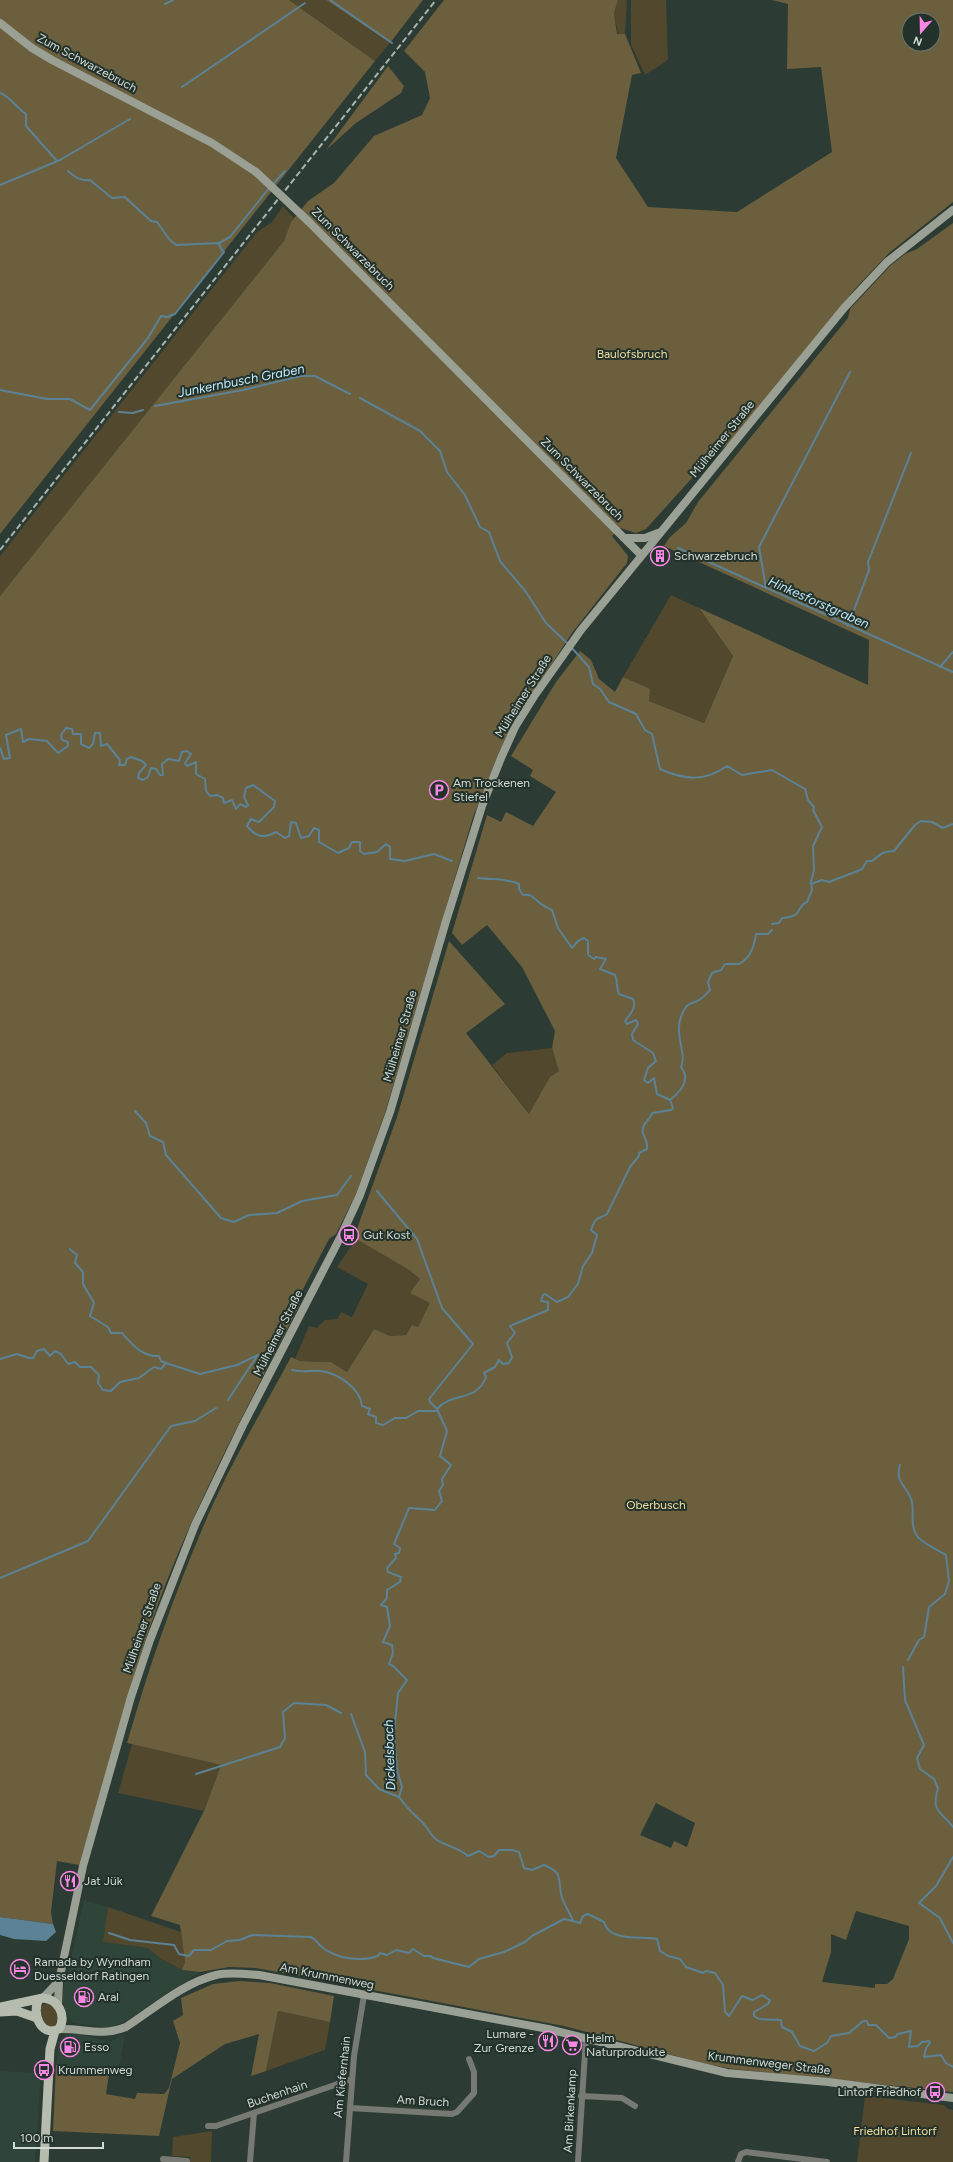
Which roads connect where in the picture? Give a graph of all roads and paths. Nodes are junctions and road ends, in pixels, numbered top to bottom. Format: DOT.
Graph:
graph roads {
  1 [pos="0,23"];
  2 [pos="953,210"];
  3 [pos="659,533"];
  4 [pos="624,538"];
  5 [pos="641,555"];
  6 [pos="59,1981"];
  7 [pos="364,1995"];
  8 [pos="41,1999"];
  9 [pos="58,2006"];
  10 [pos="0,2007"];
  11 [pos="0,2012"];
  12 [pos="37,2018"];
  13 [pos="62,2018"];
  14 [pos="76,2028"];
  15 [pos="44,2029"];
  16 [pos="57,2030"];
  17 [pos="586,2037"];
  18 [pos="50,2049"];
  19 [pos="469,2059"];
  20 [pos="352,2079"];
  21 [pos="581,2096"];
  22 [pos="953,2098"];
  23 [pos="635,2106"];
  24 [pos="350,2108"];
  25 [pos="254,2113"];
  26 [pos="208,2126"];
  27 [pos="163,2159"];
  28 [pos="175,2161"];
  29 [pos="188,2161"];
  30 [pos="44,2162"];
  31 [pos="250,2162"];
  32 [pos="346,2162"];
  33 [pos="578,2162"];
  34 [pos="738,2162"];
  35 [pos="827,2162"];
  1 -- 4 [label="main road, Zum Schwarzebruch, bridge"];
  2 -- 3 [label="main road, Mülheimer Straße"];
  3 -- 4 [label="main road"];
  3 -- 5 [label="main road, Mülheimer Straße"];
  4 -- 5 [label="main road, Zum Schwarzebruch"];
  5 -- 6 [label="main road, Mülheimer Straße"];
  6 -- 8 [label="main road"];
  6 -- 9 [label="main road, Mülheimer Straße"];
  7 -- 14 [label="main road, Am Krummenweg"];
  7 -- 17 [label="main road, Am Krummenweg"];
  7 -- 20 [label="street, Am Kiefernhain"];
  8 -- 9 [label="main road"];
  8 -- 10 [label="main road"];
  8 -- 12 [label="main road"];
  9 -- 13 [label="main road"];
  11 -- 12 [label="main road"];
  12 -- 15 [label="main road"];
  13 -- 14 [label="main road, Am Krummenweg"];
  13 -- 16 [label="main road"];
  14 -- 16 [label="main road, Am Krummenweg"];
  15 -- 16 [label="main road"];
  15 -- 18 [label="main road"];
  16 -- 18 [label="main road"];
  17 -- 21 [label="street, Am Birkenkamp"];
  17 -- 22 [label="main road, Krummenweger Straße"];
  18 -- 30 [label="main road"];
  19 -- 24 [label="street, Am Bruch"];
  20 -- 24 [label="street, Am Kiefernhain"];
  20 -- 25 [label="street, Buchenhain"];
  21 -- 23 [label="street"];
  21 -- 33 [label="street, Am Birkenkamp"];
  24 -- 32 [label="street, Am Kiefernhain"];
  25 -- 26 [label="street, Buchenhain"];
  25 -- 31 [label="street"];
  27 -- 28 [label="street"];
  28 -- 29 [label="street"];
  34 -- 35 [label="street"];
}
